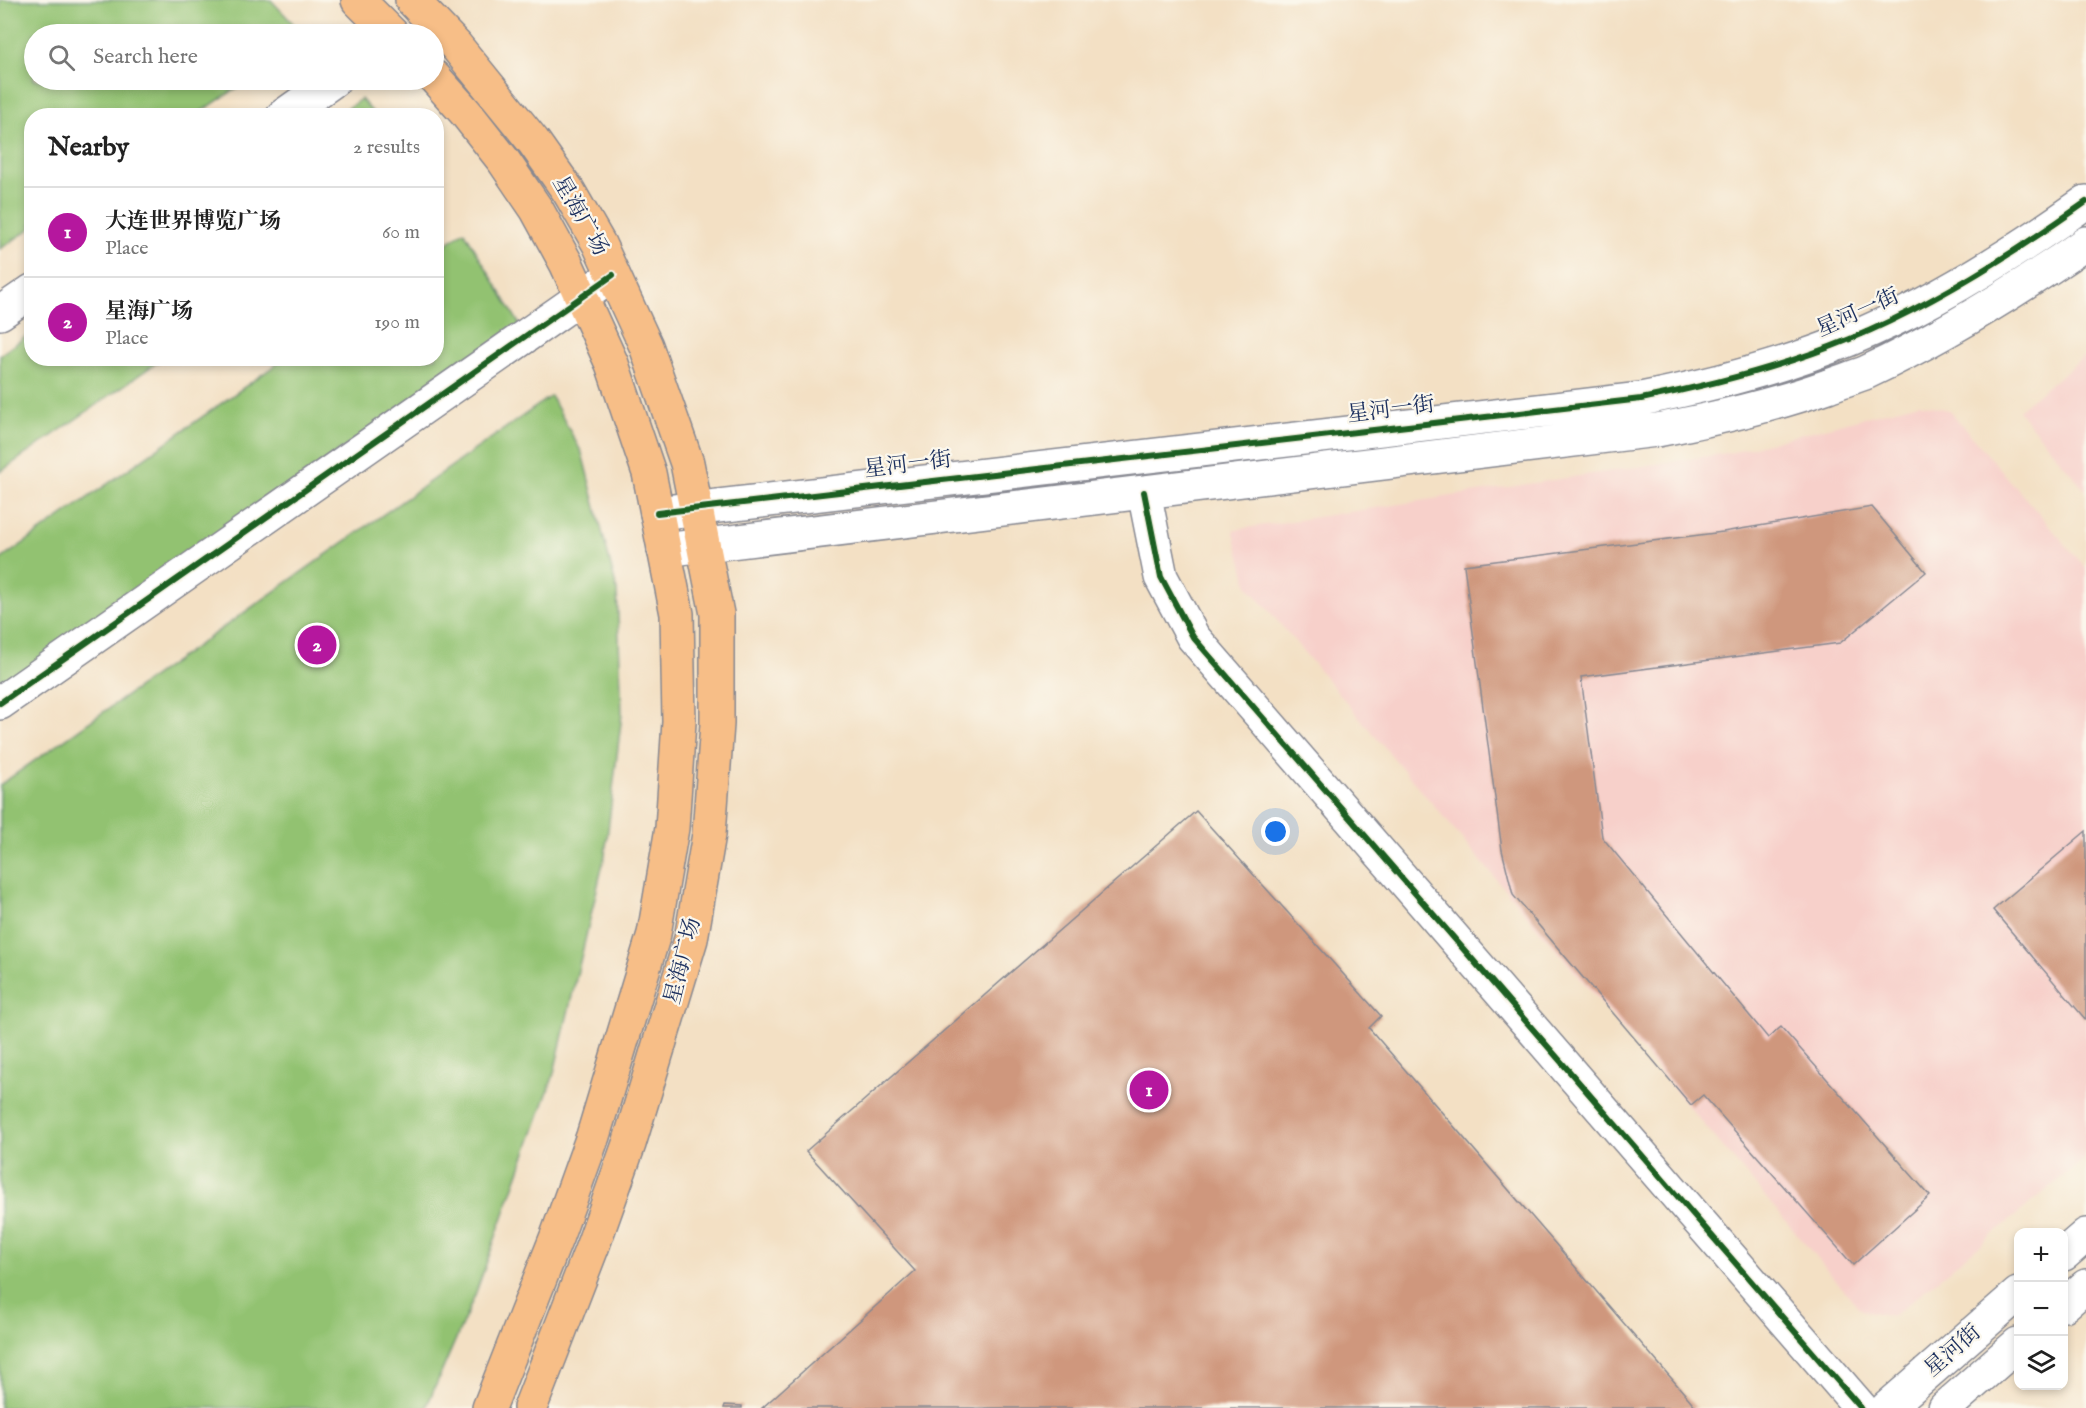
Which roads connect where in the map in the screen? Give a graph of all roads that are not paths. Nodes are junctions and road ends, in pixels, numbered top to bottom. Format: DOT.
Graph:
graph roads {
  1 [pos="358,0"];
  2 [pos="419,8"];
  3 [pos="382,24"];
  4 [pos="407,24"];
  5 [pos="435,24"];
  6 [pos="444,34"];
  7 [pos="444,88"];
  8 [pos="320,90"];
  9 [pos="294,108"];
  10 [pos="2086,202"];
  11 [pos="2086,243"];
  12 [pos="614,275"];
  13 [pos="24,296"];
  14 [pos="582,298"];
  15 [pos="0,313"];
  16 [pos="1144,492"];
  17 [pos="696,508"];
  18 [pos="657,513"];
  19 [pos="703,545"];
  20 [pos="664,550"];
  21 [pos="0,703"];
  22 [pos="2086,1235"];
  23 [pos="2068,1251"];
  24 [pos="2086,1286"];
  25 [pos="2014,1298"];
  26 [pos="2068,1302"];
  27 [pos="2014,1348"];
  28 [pos="489,1408"];
  29 [pos="530,1408"];
  30 [pos="1861,1408"];
  31 [pos="1887,1408"];
  32 [pos="1945,1408"];
  1 -- 3 [label="highway"];
  2 -- 4 [label="street"];
  2 -- 5 [label="highway, 星海广场"];
  6 -- 12 [label="highway, 星海广场"];
  7 -- 14 [label="highway, 星海广场"];
  8 -- 9 [label="street"];
  10 -- 17 [label="street, 星河一街"];
  11 -- 16 [label="street"];
  12 -- 14 [label="street"];
  12 -- 17 [label="highway, 星海广场"];
  13 -- 15 [label="street"];
  14 -- 18 [label="highway, 星海广场"];
  14 -- 21 [label="street"];
  16 -- 19 [label="street"];
  16 -- 30 [label="street"];
  17 -- 18 [label="street, 星河一街"];
  17 -- 19 [label="highway, 星海广场"];
  18 -- 20 [label="highway, 星海广场"];
  19 -- 20 [label="street"];
  19 -- 29 [label="highway, 星海广场"];
  20 -- 28 [label="highway, 星海广场"];
  22 -- 23 [label="street"];
  24 -- 26 [label="street"];
  25 -- 31 [label="street, 星河街"];
  27 -- 32 [label="street, 星河街"];
}
